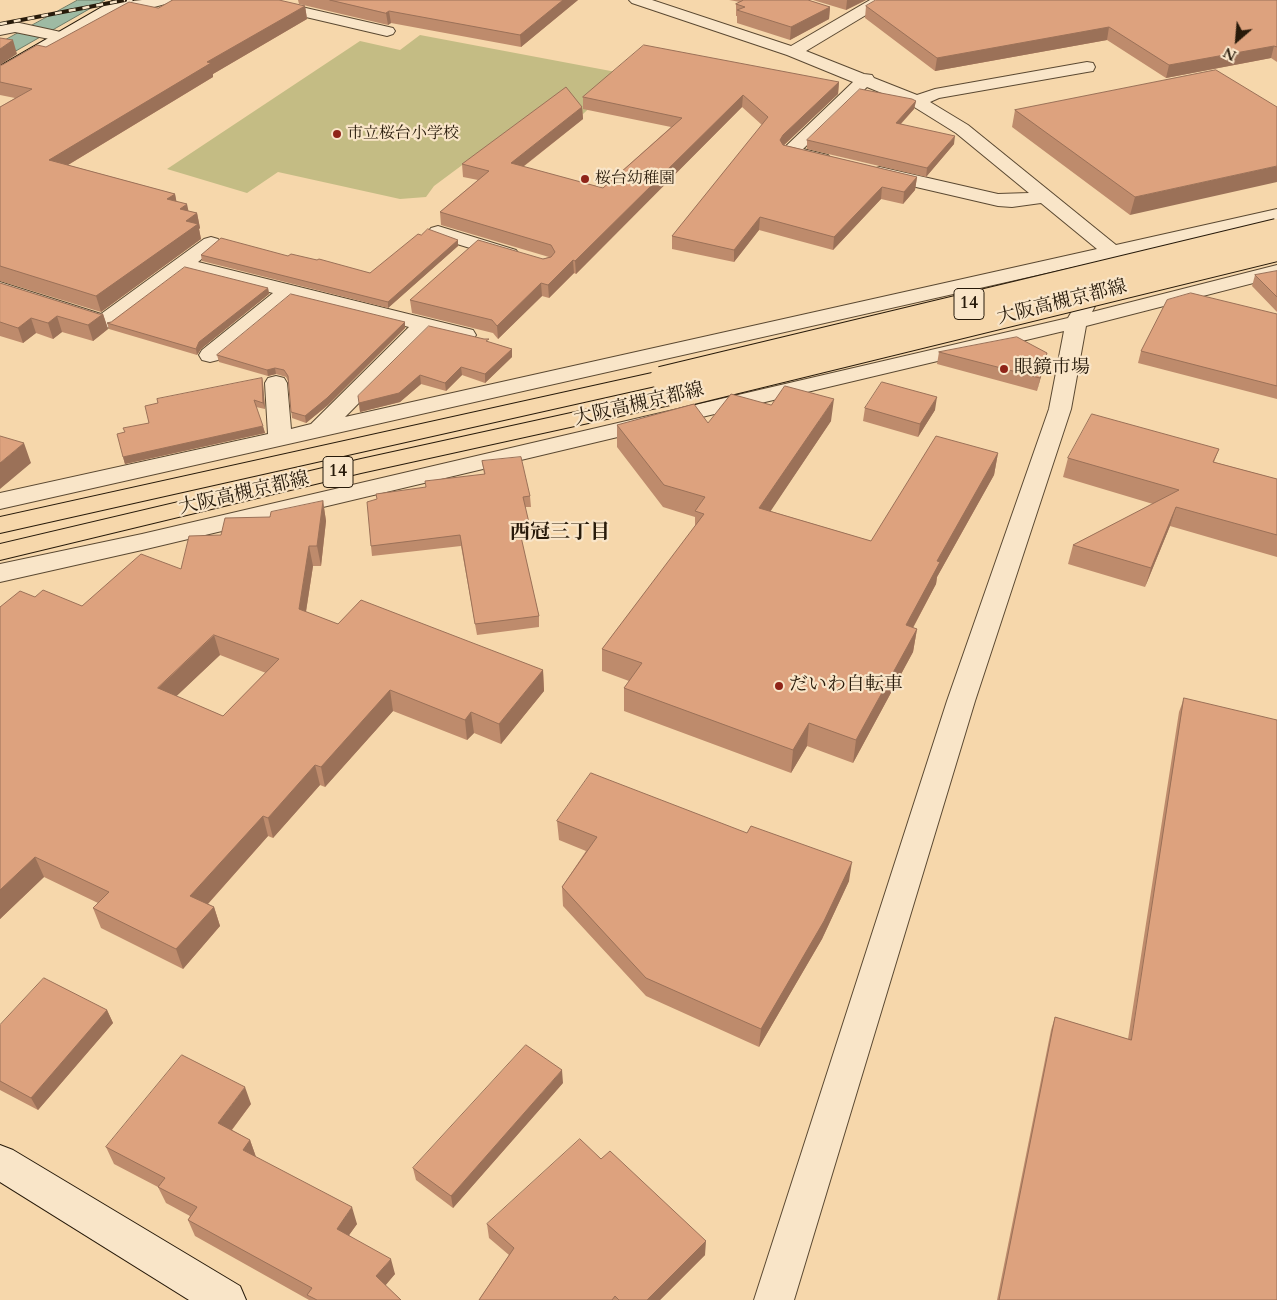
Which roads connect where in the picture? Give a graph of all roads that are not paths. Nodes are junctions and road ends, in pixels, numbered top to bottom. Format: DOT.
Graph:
graph roads {
  1 [pos="164,0"];
  2 [pos="251,0"];
  3 [pos="637,0"];
  4 [pos="882,0"];
  5 [pos="119,3"];
  6 [pos="829,12"];
  7 [pos="848,18"];
  8 [pos="0,30"];
  9 [pos="387,31"];
  10 [pos="56,36"];
  11 [pos="793,52"];
  12 [pos="1087,67"];
  13 [pos="0,73"];
  14 [pos="866,79"];
  15 [pos="917,101"];
  16 [pos="838,163"];
  17 [pos="867,170"];
  18 [pos="1046,197"];
  19 [pos="1277,215"];
  20 [pos="1277,230"];
  21 [pos="438,232"];
  22 [pos="211,243"];
  23 [pos="1277,250"];
  24 [pos="1111,251"];
  25 [pos="527,259"];
  26 [pos="182,264"];
  27 [pos="1277,271"];
  28 [pos="0,288"];
  29 [pos="288,291"];
  30 [pos="1076,322"];
  31 [pos="424,325"];
  32 [pos="485,340"];
  33 [pos="210,355"];
  34 [pos="276,384"];
  35 [pos="319,430"];
  36 [pos="280,438"];
  37 [pos="0,501"];
  38 [pos="0,524"];
  39 [pos="0,552"];
  40 [pos="0,573"];
  41 [pos="0,1162"];
  42 [pos="226,1300"];
  43 [pos="774,1300"];
  1 -- 5 [label="street"];
  2 -- 9 [label="street"];
  3 -- 11 [label="street"];
  4 -- 7 [label="street"];
  5 -- 10 [label="street"];
  6 -- 7 [label="street"];
  7 -- 11 [label="street"];
  8 -- 10 [label="street"];
  10 -- 13 [label="street"];
  11 -- 14 [label="street"];
  12 -- 15 [label="street"];
  14 -- 15 [label="street"];
  14 -- 16 [label="street"];
  15 -- 18 [label="street"];
  17 -- 18 [label="street"];
  18 -- 24 [label="street"];
  19 -- 24 [label="street"];
  20 -- 38 [label="main road, 大阪高槻京都線 / 14, bridge"];
  21 -- 25 [label="street"];
  22 -- 26 [label="street"];
  23 -- 39 [label="main road, 大阪高槻京都線 / 14, bridge"];
  24 -- 30 [label="street"];
  24 -- 35 [label="street"];
  26 -- 28 [label="street"];
  26 -- 29 [label="street"];
  27 -- 30 [label="street"];
  29 -- 31 [label="street"];
  29 -- 33 [label="street"];
  30 -- 40 [label="street"];
  30 -- 43 [label="street"];
  31 -- 32 [label="street"];
  31 -- 35 [label="street"];
  34 -- 36 [label="street"];
  35 -- 36 [label="street"];
  36 -- 37 [label="street"];
  41 -- 42 [label="street"];
}
